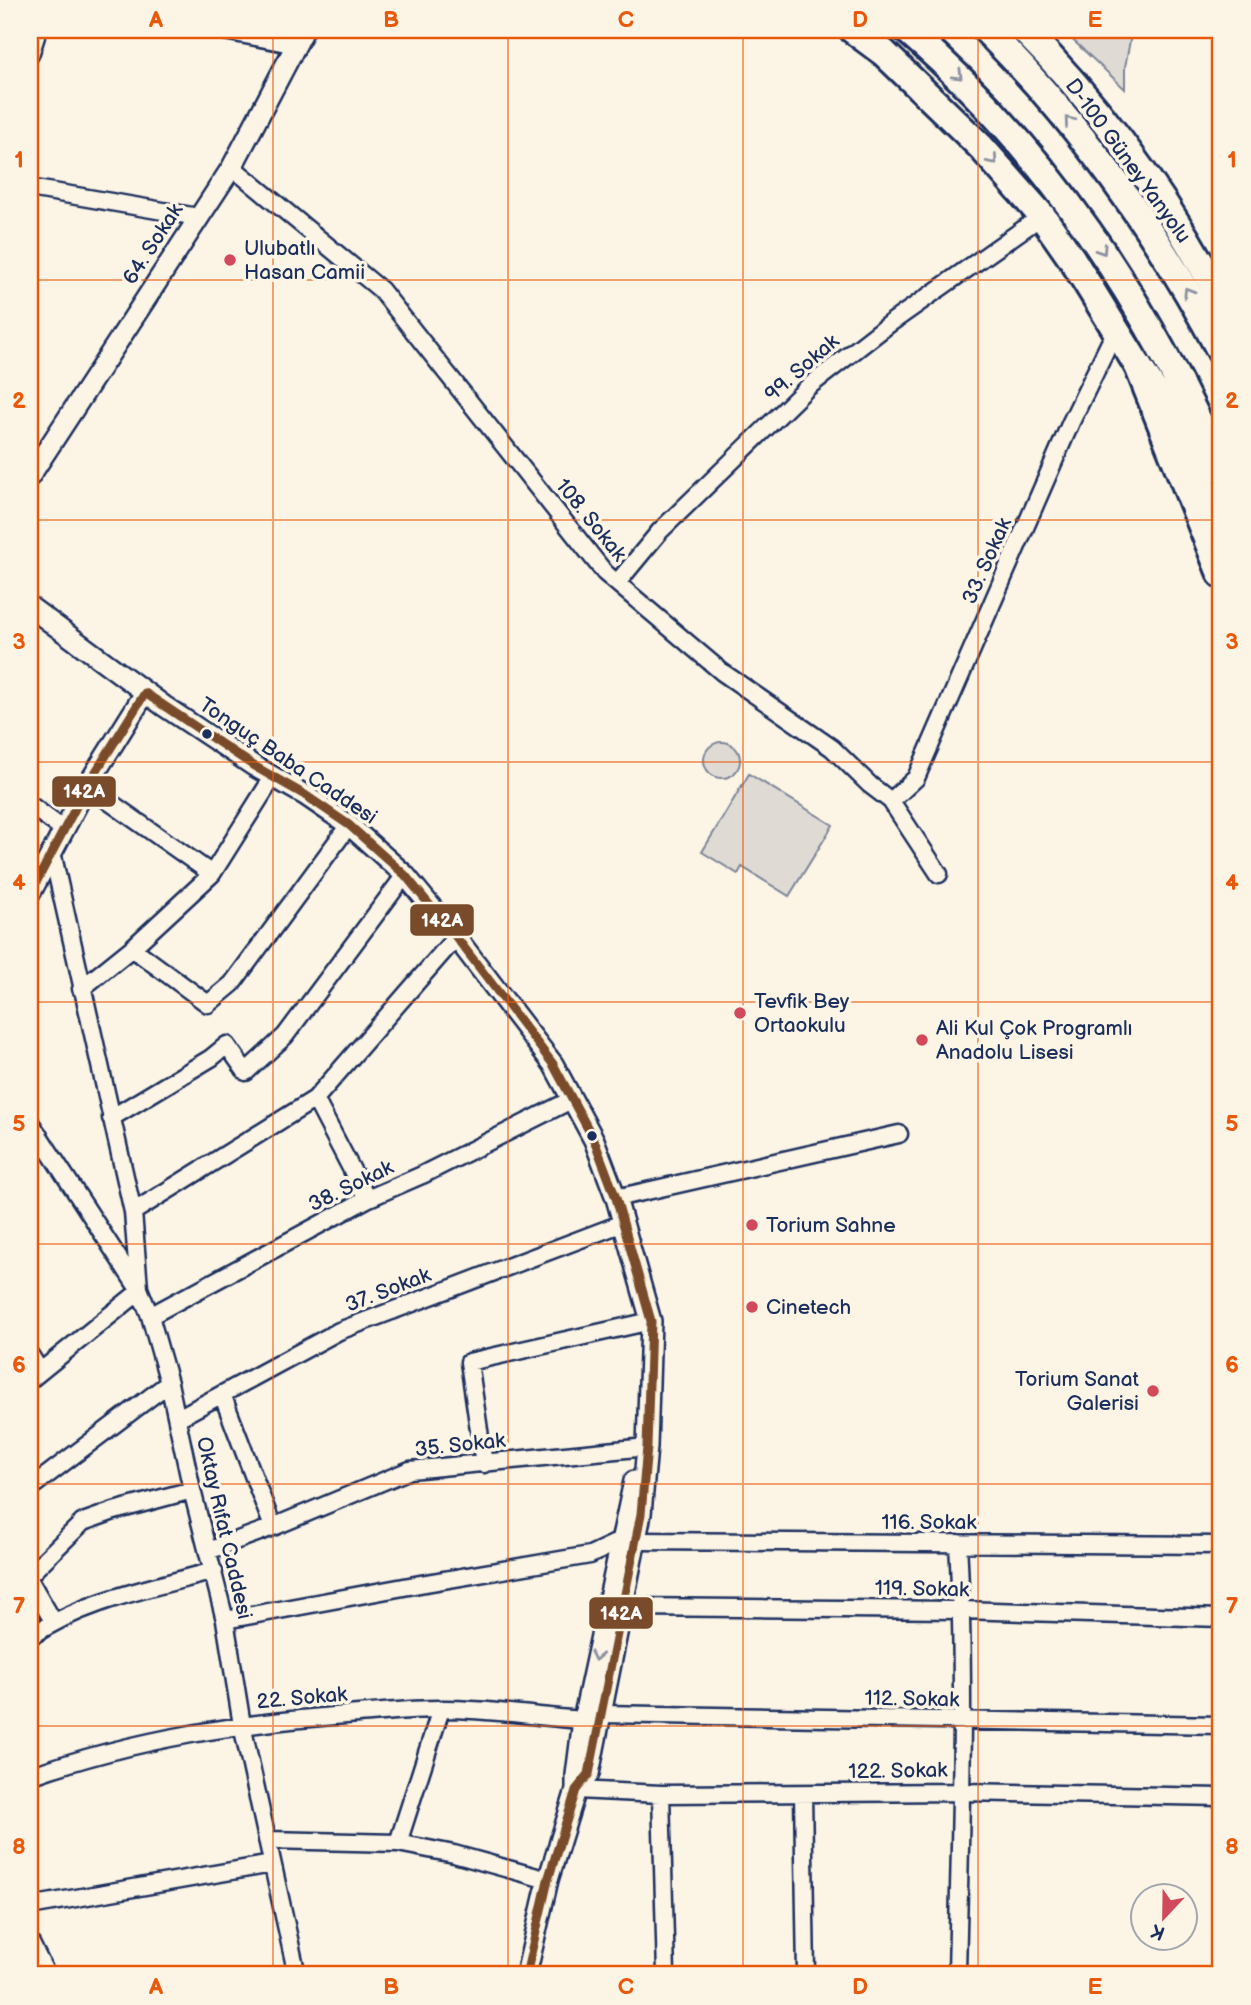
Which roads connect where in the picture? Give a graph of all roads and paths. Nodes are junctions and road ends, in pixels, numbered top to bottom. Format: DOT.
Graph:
graph roads {
  1 [pos="38,30"];
  2 [pos="219,30"];
  3 [pos="853,30"];
  4 [pos="907,30"];
  5 [pos="986,30"];
  6 [pos="1024,30"];
  7 [pos="301,37"];
  8 [pos="30,55"];
  9 [pos="232,167"];
  10 [pos="30,188"];
  11 [pos="1042,216"];
  12 [pos="198,217"];
  13 [pos="1221,300"];
  14 [pos="1118,334"];
  15 [pos="1221,352"];
  16 [pos="1138,366"];
  17 [pos="1221,470"];
  18 [pos="30,476"];
  19 [pos="1221,534"];
  20 [pos="1221,574"];
  21 [pos="617,583"];
  22 [pos="30,607"];
  23 [pos="145,693"];
  24 [pos="273,777"];
  25 [pos="88,786"];
  26 [pos="891,801"];
  27 [pos="30,805"];
  28 [pos="349,825"];
  29 [pos="64,830"];
  30 [pos="51,852"];
  31 [pos="212,874"];
  32 [pos="939,874"];
  33 [pos="405,875"];
  34 [pos="30,894"];
  35 [pos="456,937"];
  36 [pos="132,948"];
  37 [pos="81,989"];
  38 [pos="315,1098"];
  39 [pos="573,1098"];
  40 [pos="111,1118"];
  41 [pos="30,1122"];
  42 [pos="899,1134"];
  43 [pos="616,1198"];
  44 [pos="367,1199"];
  45 [pos="133,1212"];
  46 [pos="622,1223"];
  47 [pos="140,1291"];
  48 [pos="150,1316"];
  49 [pos="651,1321"];
  50 [pos="30,1355"];
  51 [pos="35,1375"];
  52 [pos="169,1383"];
  53 [pos="222,1394"];
  54 [pos="178,1418"];
  55 [pos="647,1447"];
  56 [pos="484,1464"];
  57 [pos="30,1488"];
  58 [pos="192,1490"];
  59 [pos="273,1527"];
  60 [pos="628,1541"];
  61 [pos="958,1543"];
  62 [pos="1221,1545"];
  63 [pos="208,1551"];
  64 [pos="214,1571"];
  65 [pos="30,1574"];
  66 [pos="30,1581"];
  67 [pos="623,1607"];
  68 [pos="961,1610"];
  69 [pos="1221,1618"];
  70 [pos="225,1620"];
  71 [pos="52,1621"];
  72 [pos="30,1637"];
  73 [pos="441,1709"];
  74 [pos="592,1717"];
  75 [pos="962,1721"];
  76 [pos="242,1725"];
  77 [pos="1221,1725"];
  78 [pos="30,1776"];
  79 [pos="576,1790"];
  80 [pos="961,1792"];
  81 [pos="662,1794"];
  82 [pos="803,1794"];
  83 [pos="1221,1797"];
  84 [pos="267,1840"];
  85 [pos="398,1843"];
  86 [pos="272,1864"];
  87 [pos="548,1880"];
  88 [pos="30,1906"];
  89 [pos="30,1945"];
  90 [pos="45,1975"];
  91 [pos="297,1975"];
  92 [pos="526,1975"];
  93 [pos="666,1975"];
  94 [pos="806,1975"];
  95 [pos="957,1975"];
  1 -- 8 [label="street"];
  2 -- 7 [label="street"];
  3 -- 11 [label="main road, one-way"];
  4 -- 17 [label="main road, one-way"];
  15 -- 5 [label="main road, one-way"];
  6 -- 13 [label="main road, D-100 Güney Yanyolu"];
  7 -- 9 [label="street, 64. Sokak"];
  9 -- 12 [label="street, 64. Sokak"];
  9 -- 21 [label="street, 108. Sokak"];
  10 -- 12 [label="street"];
  11 -- 14 [label="main road"];
  11 -- 21 [label="street, 99. Sokak"];
  12 -- 18 [label="street, 64. Sokak"];
  14 -- 16 [label="main road"];
  14 -- 26 [label="street, 33. Sokak"];
  16 -- 19 [label="main road"];
  16 -- 20 [label="main road"];
  21 -- 26 [label="street, 108. Sokak"];
  22 -- 23 [label="street, Tonguç Baba Caddesi"];
  23 -- 24 [label="street, Tonguç Baba Caddesi"];
  23 -- 25 [label="street"];
  24 -- 28 [label="street, Tonguç Baba Caddesi"];
  24 -- 31 [label="street"];
  25 -- 29 [label="street"];
  25 -- 31 [label="street"];
  26 -- 32 [label="street, 108. Sokak"];
  27 -- 29 [label="street"];
  28 -- 33 [label="street, Tonguç Baba Caddesi"];
  28 -- 36 [label="street"];
  29 -- 30 [label="street"];
  30 -- 34 [label="street"];
  30 -- 37 [label="street"];
  31 -- 36 [label="street"];
  33 -- 35 [label="street, Tonguç Baba Caddesi"];
  33 -- 40 [label="street"];
  35 -- 38 [label="street"];
  35 -- 39 [label="street, Tonguç Baba Caddesi"];
  36 -- 37 [label="street"];
  37 -- 40 [label="street"];
  38 -- 44 [label="street"];
  38 -- 45 [label="street"];
  39 -- 43 [label="street, Tonguç Baba Caddesi"];
  39 -- 44 [label="street, 38. Sokak"];
  40 -- 45 [label="street"];
  41 -- 47 [label="street, Oktay Rıfat Caddesi"];
  42 -- 43 [label="street"];
  43 -- 46 [label="street, Tonguç Baba Caddesi"];
  44 -- 48 [label="street, 38. Sokak"];
  45 -- 47 [label="street"];
  46 -- 49 [label="street, Tonguç Baba Caddesi"];
  46 -- 53 [label="street, 37. Sokak"];
  47 -- 48 [label="street, Oktay Rıfat Caddesi"];
  47 -- 51 [label="street"];
  48 -- 52 [label="street, Oktay Rıfat Caddesi"];
  49 -- 55 [label="street, Tonguç Baba Caddesi"];
  49 -- 56 [label="street"];
  50 -- 51 [label="street"];
  52 -- 54 [label="street, Oktay Rıfat Caddesi"];
  52 -- 57 [label="street"];
  53 -- 54 [label="street, 37. Sokak"];
  53 -- 59 [label="street"];
  54 -- 58 [label="street, Oktay Rıfat Caddesi"];
  55 -- 56 [label="street, 35. Sokak"];
  55 -- 60 [label="street, Tonguç Baba Caddesi"];
  56 -- 59 [label="street, 35. Sokak"];
  58 -- 63 [label="street, Oktay Rıfat Caddesi"];
  58 -- 65 [label="street"];
  59 -- 63 [label="street, 35. Sokak"];
  60 -- 61 [label="street, 116. Sokak"];
  60 -- 67 [label="street, Tonguç Baba Caddesi"];
  60 -- 70 [label="street"];
  60 -- 74 [label="street, Tonguç Baba Caddesi, one-way"];
  61 -- 62 [label="street, 116. Sokak"];
  61 -- 68 [label="street"];
  63 -- 64 [label="street, Oktay Rıfat Caddesi"];
  64 -- 70 [label="street, Oktay Rıfat Caddesi"];
  64 -- 71 [label="street"];
  66 -- 71 [label="street"];
  67 -- 68 [label="street, 119. Sokak"];
  67 -- 74 [label="street, Tonguç Baba Caddesi"];
  68 -- 69 [label="street, 119. Sokak"];
  68 -- 75 [label="street"];
  70 -- 76 [label="street, Oktay Rıfat Caddesi"];
  71 -- 72 [label="street"];
  73 -- 74 [label="street, 22. Sokak"];
  73 -- 76 [label="street, 22. Sokak"];
  73 -- 85 [label="street"];
  74 -- 75 [label="street, 112. Sokak"];
  74 -- 79 [label="street, Tonguç Baba Caddesi"];
  75 -- 77 [label="street, 112. Sokak"];
  75 -- 80 [label="street"];
  76 -- 78 [label="street, 22. Sokak"];
  76 -- 84 [label="street, Oktay Rıfat Caddesi"];
  79 -- 81 [label="street, 122. Sokak"];
  79 -- 87 [label="street, Tonguç Baba Caddesi"];
  80 -- 82 [label="street, 122. Sokak"];
  80 -- 83 [label="street, 122. Sokak"];
  80 -- 95 [label="street"];
  81 -- 82 [label="street, 122. Sokak"];
  81 -- 93 [label="street"];
  82 -- 94 [label="street"];
  84 -- 85 [label="street"];
  84 -- 86 [label="street, Oktay Rıfat Caddesi"];
  85 -- 87 [label="street"];
  86 -- 88 [label="street"];
  86 -- 91 [label="street, Oktay Rıfat Caddesi"];
  87 -- 92 [label="street, Tonguç Baba Caddesi"];
  89 -- 90 [label="street"];
}
